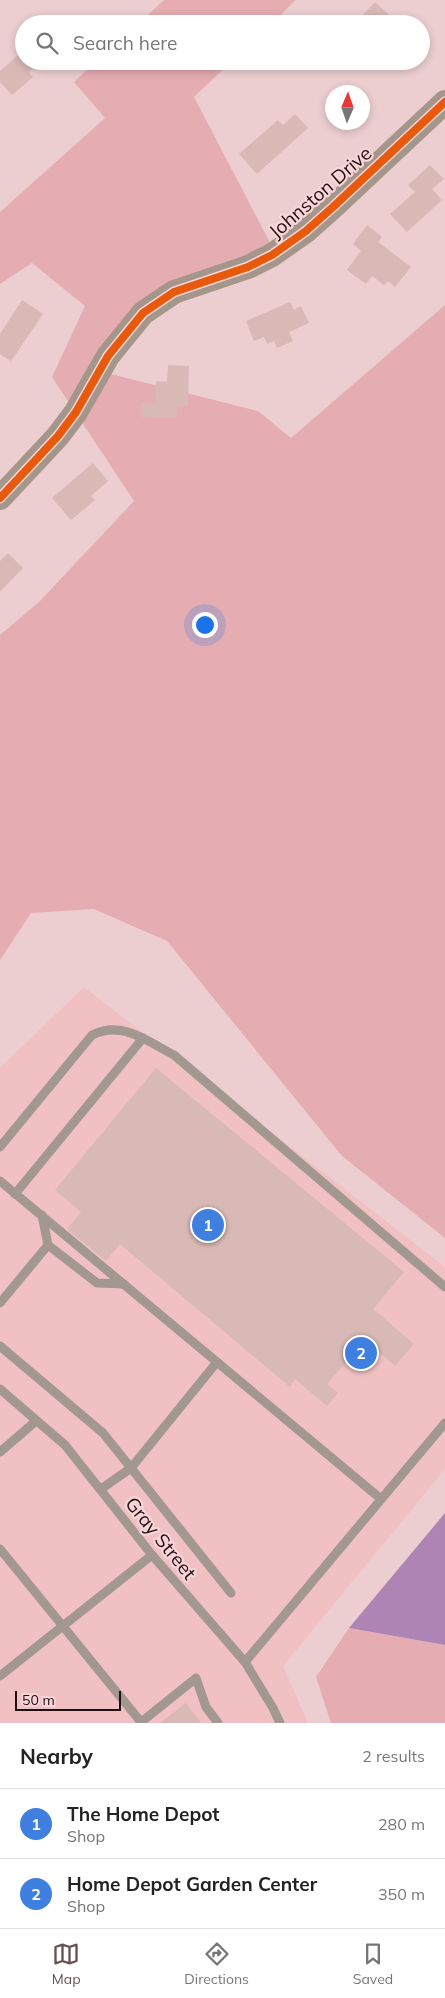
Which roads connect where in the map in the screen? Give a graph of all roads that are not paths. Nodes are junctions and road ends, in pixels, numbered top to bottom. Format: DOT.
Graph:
graph roads {
  1 [pos="445,102"];
  2 [pos="0,498"];
  3 [pos="143,1038"];
  4 [pos="0,1147"];
  5 [pos="0,1181"];
  6 [pos="15,1194"];
  7 [pos="42,1216"];
  8 [pos="48,1245"];
  9 [pos="124,1284"];
  10 [pos="445,1287"];
  11 [pos="0,1303"];
  12 [pos="0,1346"];
  13 [pos="218,1362"];
  14 [pos="0,1390"];
  15 [pos="36,1421"];
  16 [pos="445,1423"];
  17 [pos="0,1452"];
  18 [pos="131,1468"];
  19 [pos="101,1489"];
  20 [pos="381,1499"];
  21 [pos="0,1549"];
  22 [pos="152,1555"];
  23 [pos="231,1593"];
  24 [pos="62,1627"];
  25 [pos="245,1662"];
  26 [pos="0,1676"];
  27 [pos="141,1722"];
  28 [pos="218,1723"];
  29 [pos="280,1723"];
  1 -- 2 [label="street, Johnston Drive"];
  3 -- 4 [label="lane"];
  3 -- 6 [label="lane"];
  3 -- 10 [label="lane"];
  5 -- 6 [label="lane"];
  6 -- 7 [label="lane"];
  7 -- 8 [label="lane"];
  7 -- 9 [label="lane"];
  8 -- 9 [label="lane"];
  8 -- 11 [label="lane"];
  9 -- 13 [label="lane"];
  12 -- 18 [label="lane"];
  13 -- 18 [label="lane"];
  13 -- 20 [label="lane"];
  14 -- 15 [label="lane, Gray Street"];
  15 -- 17 [label="lane"];
  15 -- 19 [label="lane, Gray Street"];
  16 -- 20 [label="lane"];
  18 -- 19 [label="lane"];
  18 -- 23 [label="lane"];
  19 -- 22 [label="lane, Gray Street"];
  20 -- 25 [label="lane"];
  21 -- 24 [label="lane"];
  22 -- 24 [label="lane"];
  22 -- 25 [label="lane, Gray Street"];
  24 -- 26 [label="lane"];
  24 -- 27 [label="lane"];
  25 -- 29 [label="lane, Gray Street"];
  27 -- 28 [label="lane"];
}
